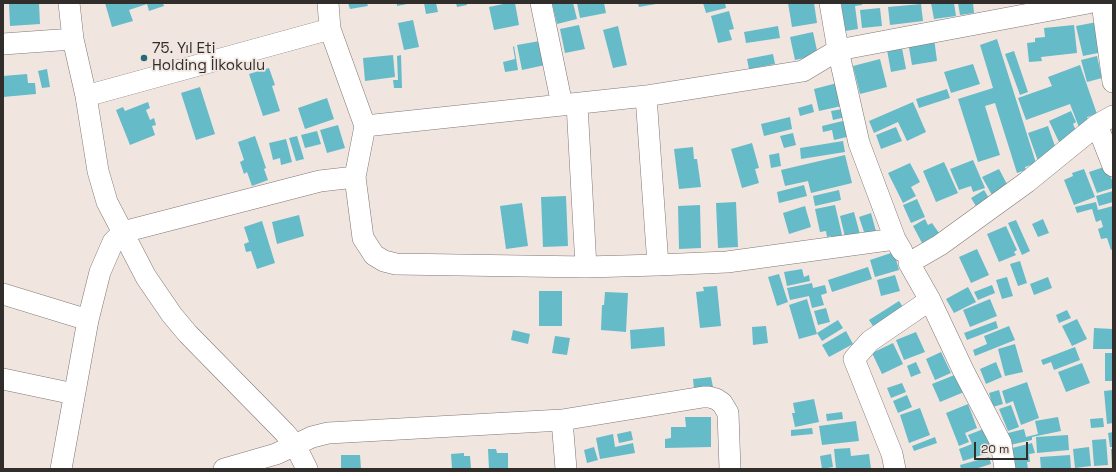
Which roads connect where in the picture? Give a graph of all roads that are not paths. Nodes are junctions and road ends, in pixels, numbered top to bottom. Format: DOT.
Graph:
graph roads {
  1 [pos="69,3"];
  2 [pos="328,3"];
  3 [pos="541,3"];
  4 [pos="830,3"];
  5 [pos="1088,3"];
  6 [pos="1102,3"];
  7 [pos="330,29"];
  8 [pos="73,39"];
  9 [pos="3,44"];
  10 [pos="838,50"];
  11 [pos="1113,82"];
  12 [pos="86,96"];
  13 [pos="646,96"];
  14 [pos="570,105"];
  15 [pos="1105,120"];
  16 [pos="364,126"];
  17 [pos="1113,166"];
  18 [pos="356,177"];
  19 [pos="122,232"];
  20 [pos="895,239"];
  21 [pos="909,263"];
  22 [pos="658,265"];
  23 [pos="586,267"];
  24 [pos="3,294"];
  25 [pos="930,300"];
  26 [pos="88,320"];
  27 [pos="3,379"];
  28 [pos="74,394"];
  29 [pos="562,420"];
  30 [pos="295,445"];
  31 [pos="61,469"];
  32 [pos="224,469"];
  33 [pos="307,469"];
  34 [pos="566,469"];
  35 [pos="730,469"];
  36 [pos="896,469"];
  37 [pos="1005,469"];
  1 -- 8 [label="street"];
  2 -- 7 [label="street"];
  3 -- 14 [label="street"];
  4 -- 10 [label="street"];
  5 -- 10 [label="street"];
  6 -- 11 [label="street"];
  7 -- 12 [label="street"];
  7 -- 16 [label="street"];
  8 -- 9 [label="street"];
  8 -- 12 [label="street"];
  10 -- 13 [label="street"];
  10 -- 20 [label="street"];
  12 -- 19 [label="street"];
  13 -- 14 [label="street"];
  13 -- 22 [label="street"];
  14 -- 16 [label="street"];
  14 -- 23 [label="street"];
  15 -- 17 [label="street"];
  15 -- 21 [label="street"];
  16 -- 18 [label="street"];
  18 -- 19 [label="street"];
  18 -- 23 [label="street"];
  19 -- 26 [label="street"];
  19 -- 30 [label="street"];
  20 -- 21 [label="street"];
  20 -- 22 [label="street"];
  21 -- 25 [label="street"];
  22 -- 23 [label="street"];
  24 -- 26 [label="street"];
  25 -- 36 [label="street"];
  25 -- 37 [label="street"];
  26 -- 28 [label="street"];
  27 -- 28 [label="street"];
  28 -- 31 [label="street"];
  29 -- 30 [label="street"];
  29 -- 34 [label="street"];
  29 -- 35 [label="street"];
  30 -- 32 [label="street"];
  30 -- 33 [label="street"];
}
